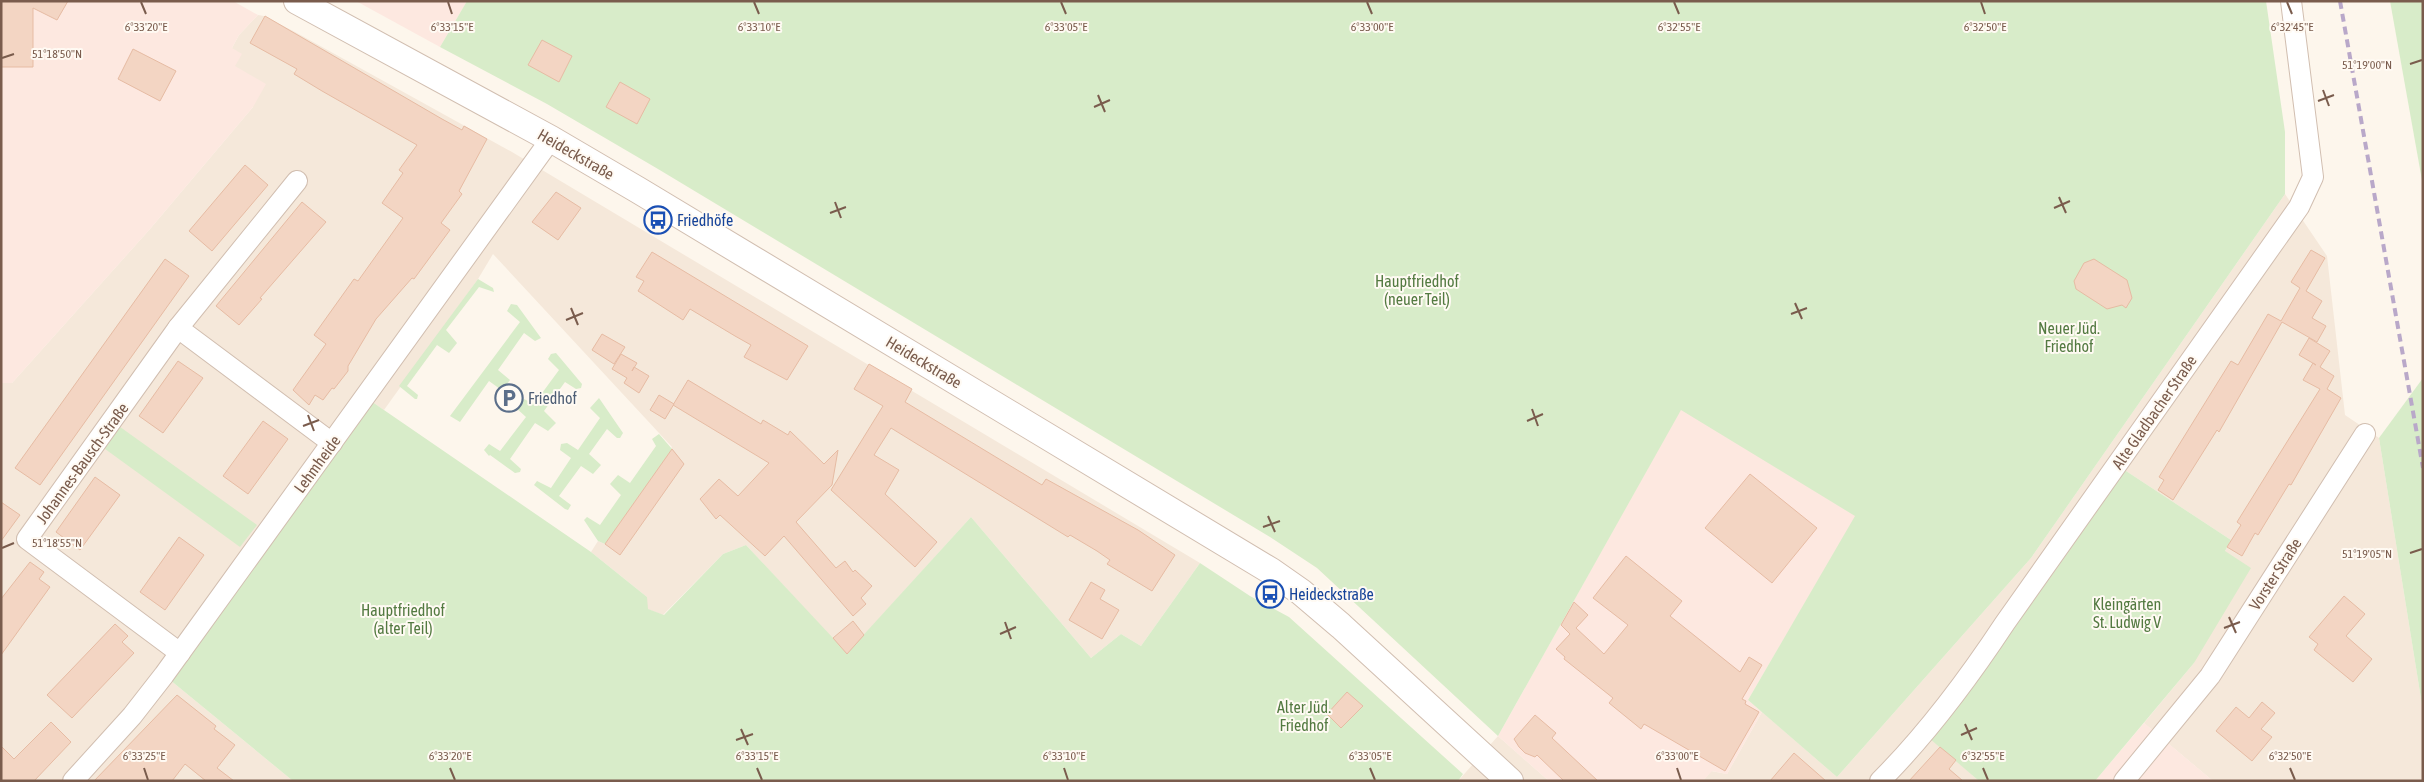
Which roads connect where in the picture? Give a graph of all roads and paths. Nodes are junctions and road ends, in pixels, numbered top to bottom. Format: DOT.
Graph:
graph roads {
  1 [pos="297,1"];
  2 [pos="2291,1"];
  3 [pos="551,139"];
  4 [pos="297,181"];
  5 [pos="178,328"];
  6 [pos="2365,434"];
  7 [pos="332,444"];
  8 [pos="180,653"];
  9 [pos="73,781"];
  10 [pos="1510,781"];
  11 [pos="1880,781"];
  12 [pos="2124,781"];
  1 -- 3 [label="street, Heideckstraße"];
  2 -- 11 [label="street, Alte Gladbacher Straße"];
  3 -- 7 [label="street, Lehmheide"];
  3 -- 10 [label="street, Heideckstraße"];
  4 -- 5 [label="street, Johannes-Bausch-Straße"];
  5 -- 7 [label="street"];
  5 -- 8 [label="street, Johannes-Bausch-Straße"];
  6 -- 12 [label="street, Vorster Straße"];
  7 -- 8 [label="street, Lehmheide"];
  8 -- 9 [label="street, Lehmheide"];
}
